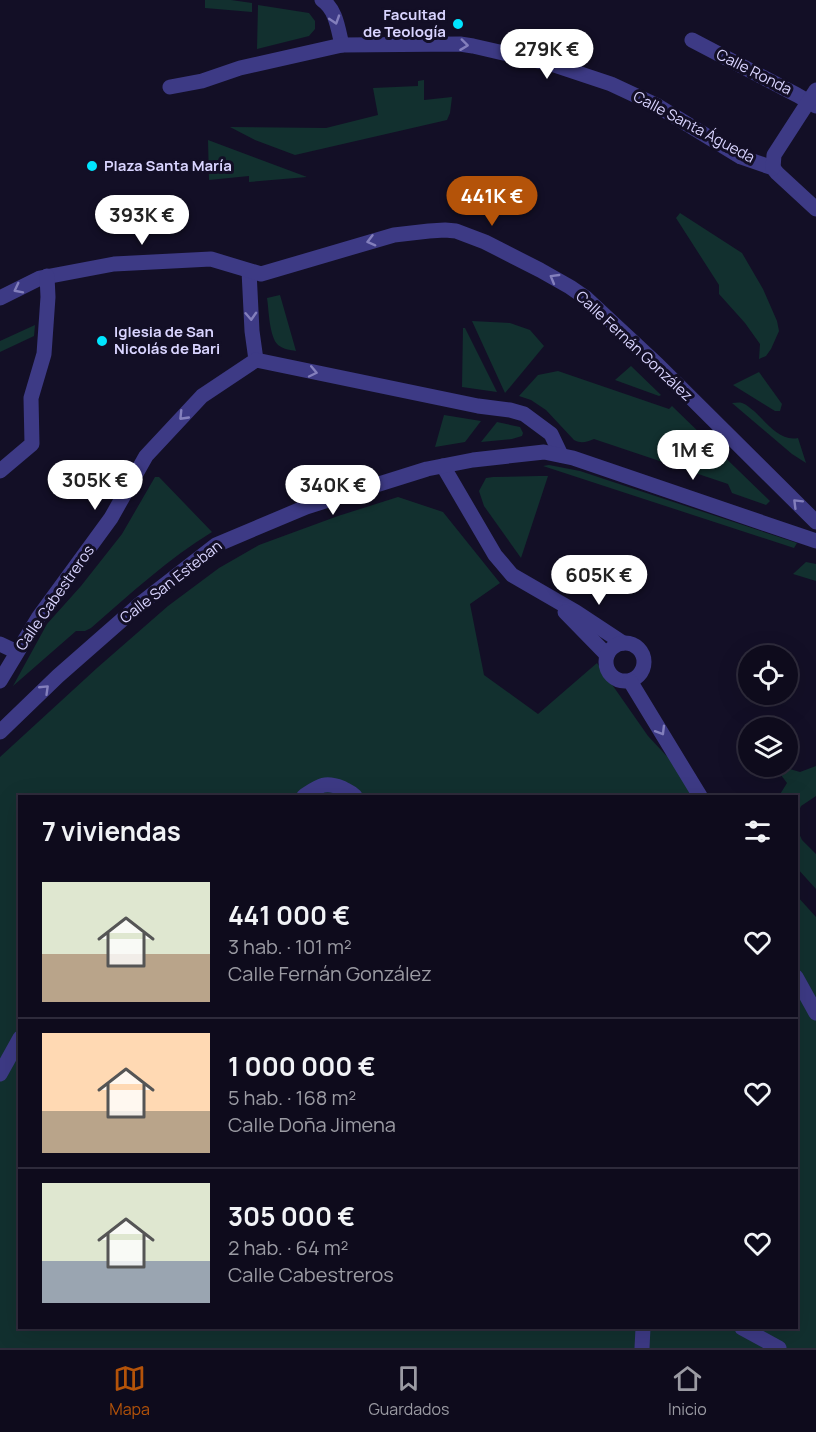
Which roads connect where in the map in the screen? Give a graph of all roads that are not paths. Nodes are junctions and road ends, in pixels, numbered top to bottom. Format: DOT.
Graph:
graph roads {
  1 [pos="322,0"];
  2 [pos="692,40"];
  3 [pos="342,45"];
  4 [pos="170,87"];
  5 [pos="814,99"];
  6 [pos="773,168"];
  7 [pos="816,209"];
  8 [pos="249,271"];
  9 [pos="47,276"];
  10 [pos="0,298"];
  11 [pos="256,360"];
  12 [pos="524,414"];
  13 [pos="525,454"];
  14 [pos="561,455"];
  15 [pos="443,466"];
  16 [pos="0,471"];
  17 [pos="816,522"];
  18 [pos="816,540"];
  19 [pos="555,601"];
  20 [pos="623,643"];
  21 [pos="7,647"];
  22 [pos="607,655"];
  23 [pos="0,681"];
  24 [pos="630,681"];
  25 [pos="1,730"];
  26 [pos="305,795"];
  27 [pos="354,795"];
  28 [pos="699,795"];
  29 [pos="798,980"];
  30 [pos="816,1012"];
  31 [pos="18,1042"];
  32 [pos="0,1074"];
  33 [pos="643,1329"];
  34 [pos="744,1329"];
  35 [pos="642,1348"];
  36 [pos="779,1348"];
  1 -- 3 [label="street, one-way"];
  2 -- 5 [label="street, Calle Ronda"];
  3 -- 4 [label="street, Calle Santa Águeda"];
  3 -- 6 [label="street, Calle Santa Águeda, one-way"];
  5 -- 6 [label="street"];
  6 -- 7 [label="street, Calle Santa Águeda"];
  8 -- 9 [label="street, Calle Fernán González"];
  8 -- 11 [label="street, one-way"];
  17 -- 8 [label="street, Calle Fernán González, one-way"];
  9 -- 10 [label="street, Calle Fernán González, one-way"];
  9 -- 16 [label="street"];
  11 -- 12 [label="street, one-way"];
  11 -- 21 [label="street, Calle Cabestreros, one-way"];
  12 -- 13 [label="street"];
  12 -- 14 [label="street"];
  13 -- 14 [label="street, Calle San Esteban"];
  13 -- 15 [label="street, Calle San Esteban"];
  14 -- 18 [label="street, Calle San Esteban"];
  15 -- 19 [label="street"];
  25 -- 15 [label="street, Calle San Esteban, one-way"];
  19 -- 20 [label="street"];
  19 -- 22 [label="street"];
  20 -- 22 [label="street"];
  20 -- 24 [label="street"];
  21 -- 23 [label="street, Calle Cabestreros"];
  22 -- 24 [label="street"];
  24 -- 28 [label="street, one-way"];
  26 -- 27 [label="street"];
  29 -- 30 [label="street"];
  31 -- 32 [label="street"];
  33 -- 35 [label="street"];
  34 -- 36 [label="street"];
}
